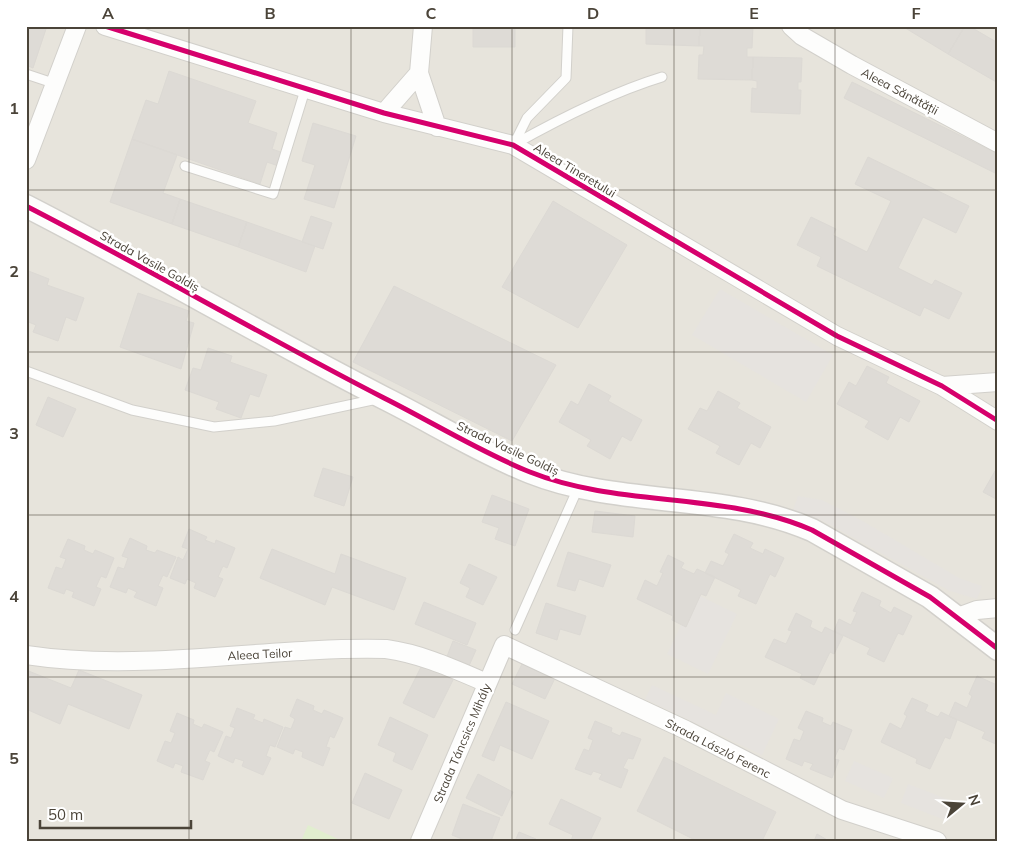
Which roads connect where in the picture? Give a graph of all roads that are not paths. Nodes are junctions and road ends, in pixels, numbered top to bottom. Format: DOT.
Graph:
graph roads {
  1 [pos="77,26"];
  2 [pos="105,26"];
  3 [pos="423,26"];
  4 [pos="568,26"];
  5 [pos="779,26"];
  6 [pos="797,31"];
  7 [pos="419,73"];
  8 [pos="26,74"];
  9 [pos="662,77"];
  10 [pos="56,84"];
  11 [pos="305,90"];
  12 [pos="384,113"];
  13 [pos="437,127"];
  14 [pos="998,143"];
  15 [pos="513,144"];
  16 [pos="26,160"];
  17 [pos="185,166"];
  18 [pos="26,206"];
  19 [pos="26,371"];
  20 [pos="998,382"];
  21 [pos="942,386"];
  22 [pos="383,397"];
  23 [pos="998,421"];
  24 [pos="579,488"];
  25 [pos="998,608"];
  26 [pos="958,617"];
  27 [pos="515,630"];
  28 [pos="504,645"];
  29 [pos="998,649"];
  30 [pos="26,655"];
  31 [pos="487,683"];
  32 [pos="420,841"];
  33 [pos="937,841"];
  1 -- 10 [label="street"];
  2 -- 11 [label="street, Aleea Tineretului"];
  3 -- 7 [label="street"];
  4 -- 15 [label="lane"];
  5 -- 6 [label="street, Aleea Sănătății"];
  6 -- 14 [label="street, Aleea Sănătății"];
  7 -- 12 [label="street"];
  7 -- 13 [label="street"];
  8 -- 10 [label="lane"];
  9 -- 15 [label="lane"];
  10 -- 16 [label="street"];
  11 -- 12 [label="street, Aleea Tineretului"];
  11 -- 17 [label="lane"];
  12 -- 13 [label="street, Aleea Tineretului"];
  13 -- 15 [label="street, Aleea Tineretului"];
  15 -- 21 [label="street, Aleea Tineretului"];
  18 -- 22 [label="street, Strada Vasile Goldiș"];
  19 -- 22 [label="lane"];
  20 -- 21 [label="street, Aleea Tineretului"];
  21 -- 23 [label="street, Aleea Tineretului"];
  22 -- 24 [label="street, Strada Vasile Goldiș"];
  24 -- 26 [label="street, Strada Vasile Goldiș"];
  24 -- 27 [label="lane"];
  25 -- 26 [label="street"];
  26 -- 29 [label="street, Strada Vasile Goldiș"];
  28 -- 31 [label="street, Strada Táncsics Mihály"];
  28 -- 33 [label="street, Strada László Ferenc"];
  30 -- 31 [label="street, Aleea Teilor"];
  31 -- 32 [label="street, Strada Táncsics Mihály"];
}
